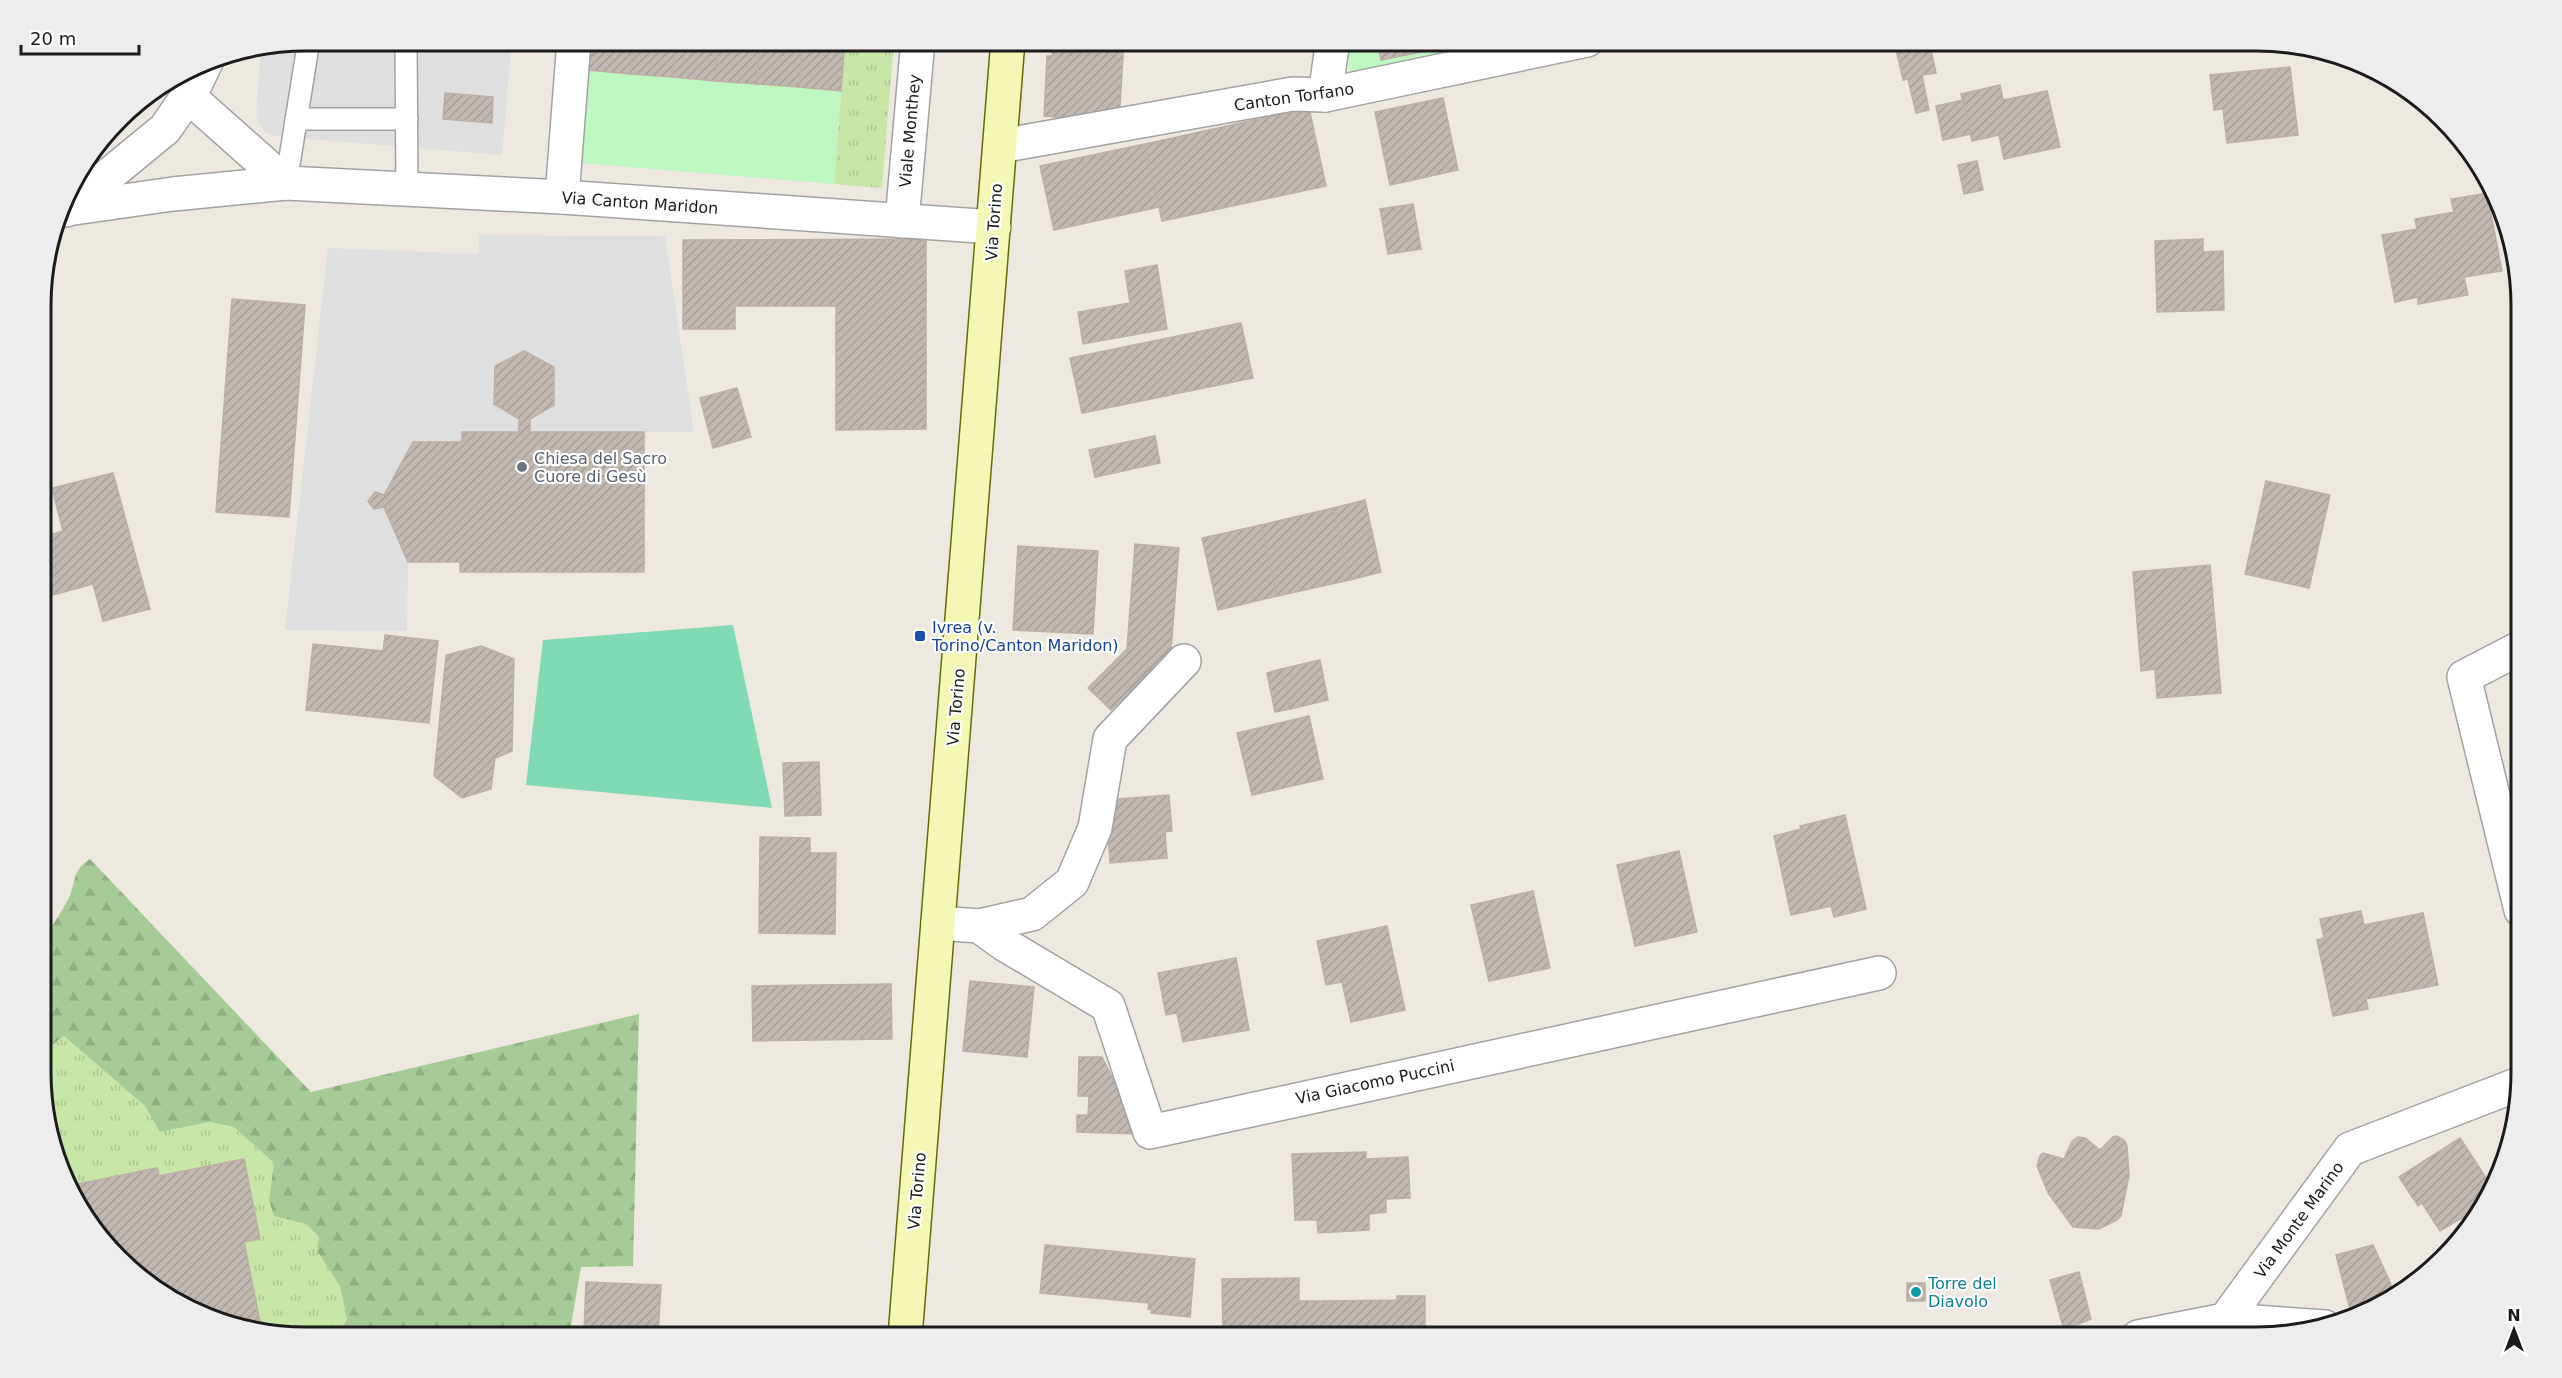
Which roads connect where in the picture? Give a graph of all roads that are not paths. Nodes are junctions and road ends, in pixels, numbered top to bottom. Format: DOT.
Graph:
graph roads {
  1 [pos="307,51"];
  2 [pos="406,51"];
  3 [pos="573,51"];
  4 [pos="917,51"];
  5 [pos="1007,51"];
  6 [pos="1331,51"];
  7 [pos="1535,51"];
  8 [pos="199,74"];
  9 [pos="197,75"];
  10 [pos="1325,95"];
  11 [pos="296,119"];
  12 [pos="406,119"];
  13 [pos="1000,146"];
  14 [pos="286,183"];
  15 [pos="407,190"];
  16 [pos="562,197"];
  17 [pos="72,205"];
  18 [pos="70,210"];
  19 [pos="902,221"];
  20 [pos="994,227"];
  21 [pos="2511,653"];
  22 [pos="1184,661"];
  23 [pos="2511,869"];
  24 [pos="938,923"];
  25 [pos="979,926"];
  26 [pos="1879,973"];
  27 [pos="2510,1087"];
  28 [pos="2225,1320"];
  29 [pos="2291,1325"];
  30 [pos="906,1327"];
  31 [pos="2189,1327"];
  1 -- 11 [label="lane"];
  2 -- 12 [label="lane"];
  3 -- 16 [label="street"];
  4 -- 19 [label="street, Viale Monthey"];
  5 -- 13 [label="street, Via Torino"];
  6 -- 10 [label="street"];
  7 -- 10 [label="street, Canton Torfano"];
  8 -- 14 [label="street"];
  9 -- 17 [label="street"];
  10 -- 13 [label="street, Canton Torfano"];
  11 -- 12 [label="lane"];
  11 -- 14 [label="lane"];
  12 -- 15 [label="lane"];
  13 -- 20 [label="street, Via Torino"];
  14 -- 15 [label="street, Via Canton Maridon"];
  14 -- 18 [label="street, Via Canton Maridon"];
  15 -- 16 [label="street, Via Canton Maridon"];
  16 -- 19 [label="street, Via Canton Maridon"];
  19 -- 20 [label="street, Via Canton Maridon"];
  20 -- 24 [label="street, Via Torino"];
  21 -- 23 [label="street"];
  22 -- 25 [label="street"];
  24 -- 25 [label="street"];
  24 -- 30 [label="street, Via Torino"];
  25 -- 26 [label="street, Via Giacomo Puccini"];
  27 -- 28 [label="street, Via Monte Marino"];
  28 -- 29 [label="street"];
  28 -- 31 [label="street"];
}
